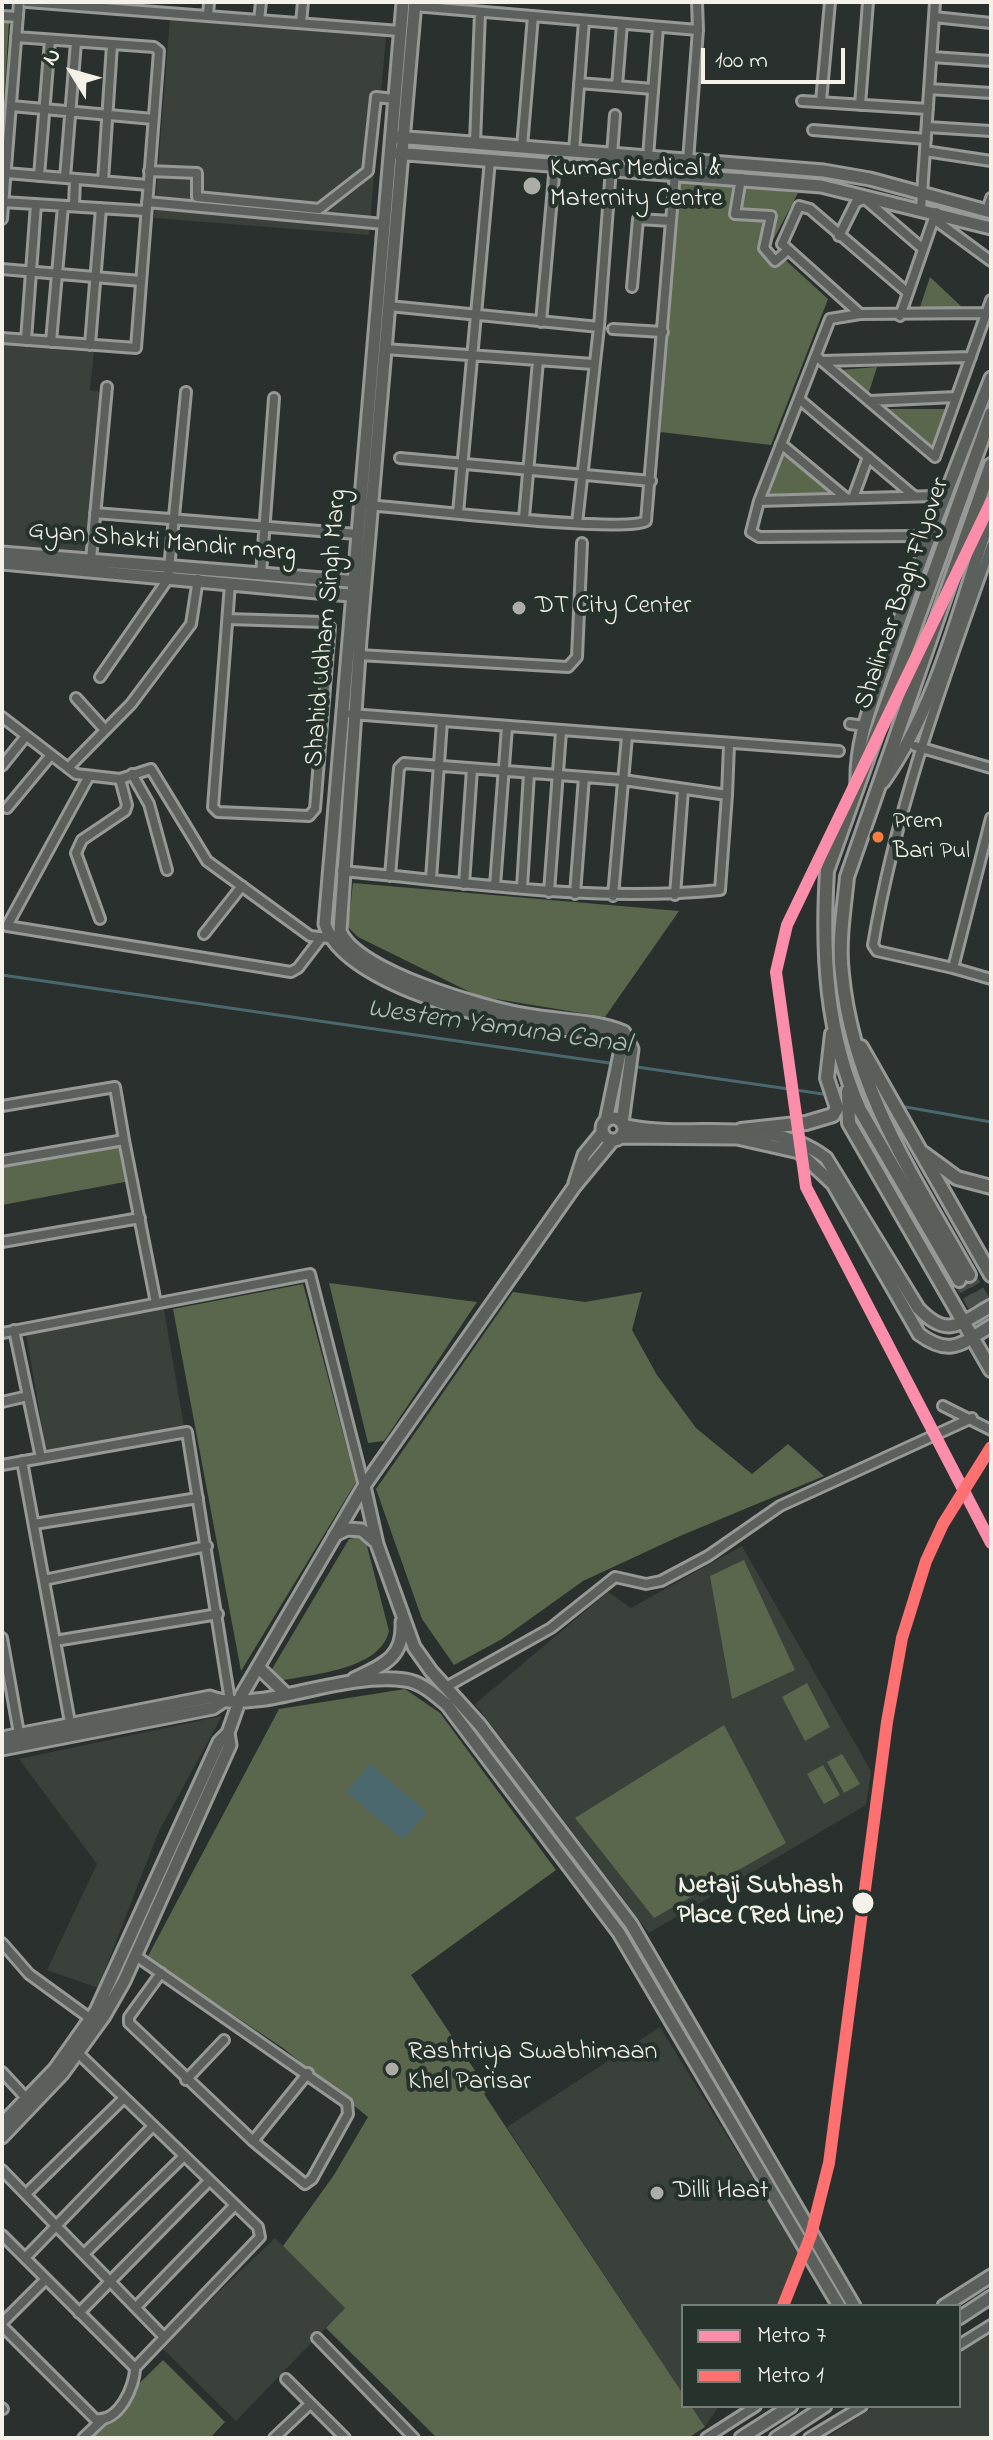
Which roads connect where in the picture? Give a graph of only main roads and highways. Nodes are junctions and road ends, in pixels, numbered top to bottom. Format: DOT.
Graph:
graph roads {
  1 [pos="991,414"];
  2 [pos="991,465"];
  3 [pos="850,1027"];
  4 [pos="833,1028"];
  5 [pos="849,1109"];
  6 [pos="741,1130"];
  7 [pos="915,1145"];
  8 [pos="991,1187"];
  9 [pos="991,1275"];
  10 [pos="991,1370"];
  1 -- 4 [label="main road, Shalimar Bagh Flyover"];
  2 -- 3 [label="main road, Shalimar Bagh Flyover"];
  3 -- 5 [label="main road"];
  3 -- 7 [label="main road"];
  4 -- 5 [label="main road"];
  4 -- 5 [label="main road"];
  5 -- 6 [label="main road"];
  5 -- 10 [label="main road"];
  7 -- 8 [label="main road"];
  7 -- 9 [label="main road"];
}
